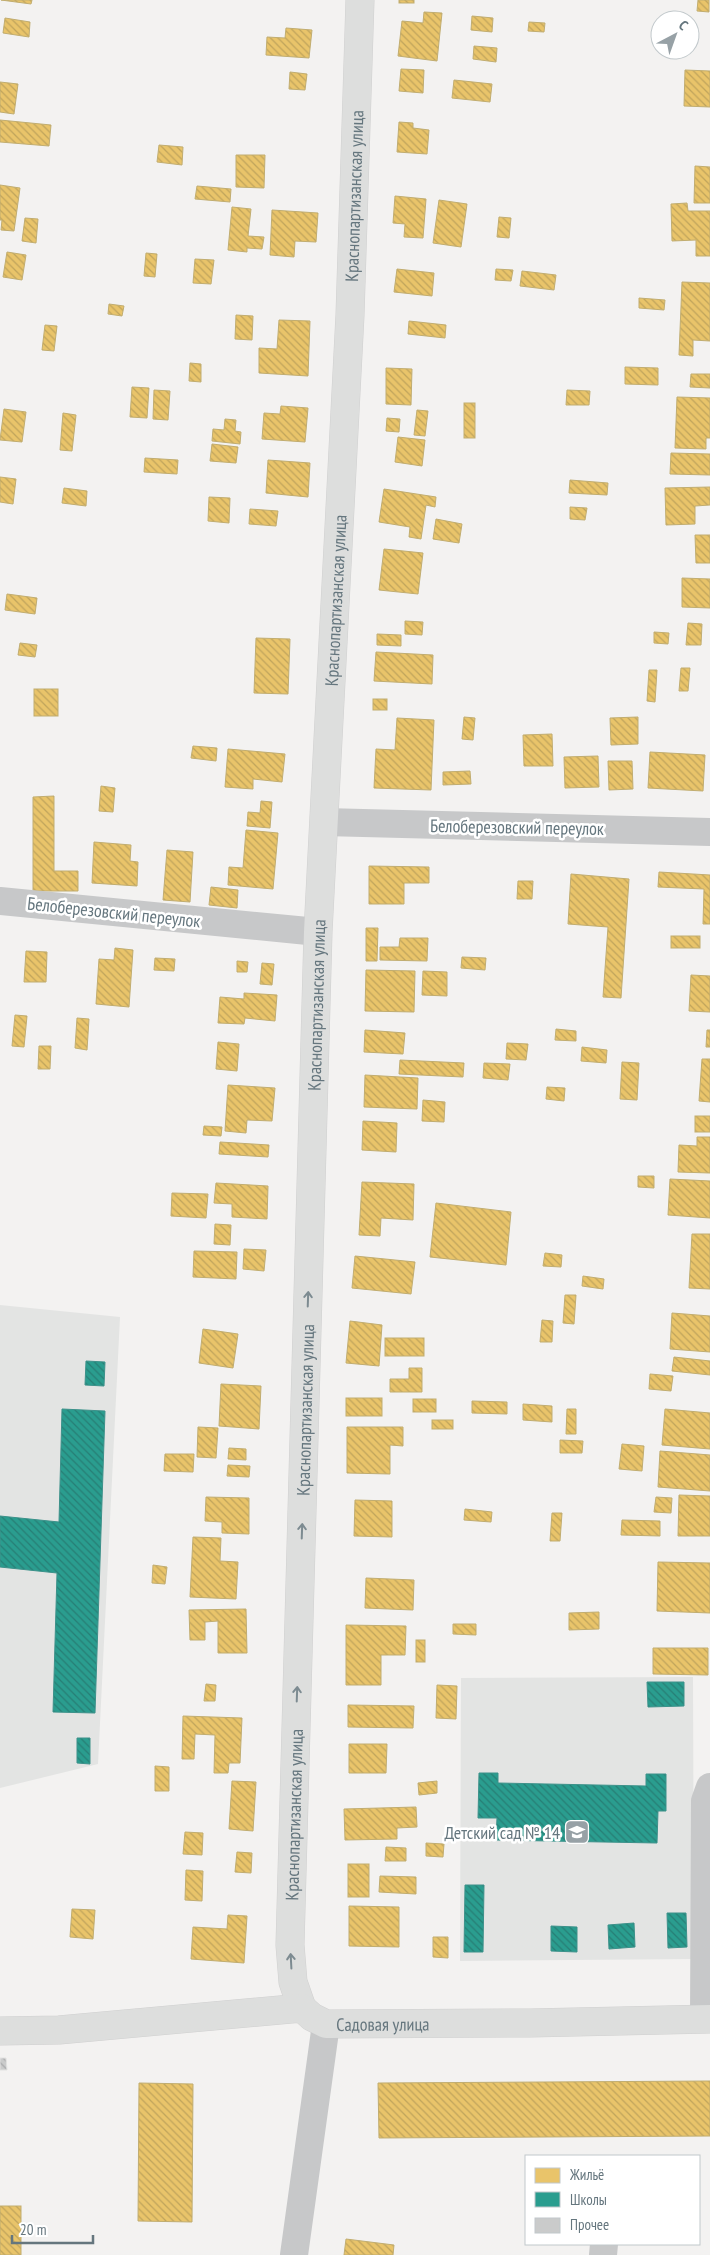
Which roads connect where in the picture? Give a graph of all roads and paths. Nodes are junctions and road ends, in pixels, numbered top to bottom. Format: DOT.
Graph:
graph roads {
  1 [pos="360,0"];
  2 [pos="324,822"];
  3 [pos="710,832"];
  4 [pos="0,901"];
  5 [pos="318,932"];
  6 [pos="710,1787"];
  7 [pos="302,2008"];
  8 [pos="707,2019"];
  9 [pos="326,2024"];
  10 [pos="0,2032"];
  11 [pos="294,2255"];
  1 -- 2 [label="street, Краснопартизанская улица"];
  2 -- 3 [label="street, Белоберезовский переулок"];
  2 -- 5 [label="street, Краснопартизанская улица"];
  4 -- 5 [label="street, Белоберезовский переулок"];
  7 -- 5 [label="street, Краснопартизанская улица, one-way"];
  6 -- 8 [label="street"];
  7 -- 9 [label="street, Садовая улица"];
  7 -- 10 [label="street"];
  8 -- 9 [label="street, Садовая улица"];
  9 -- 11 [label="street"];
}
